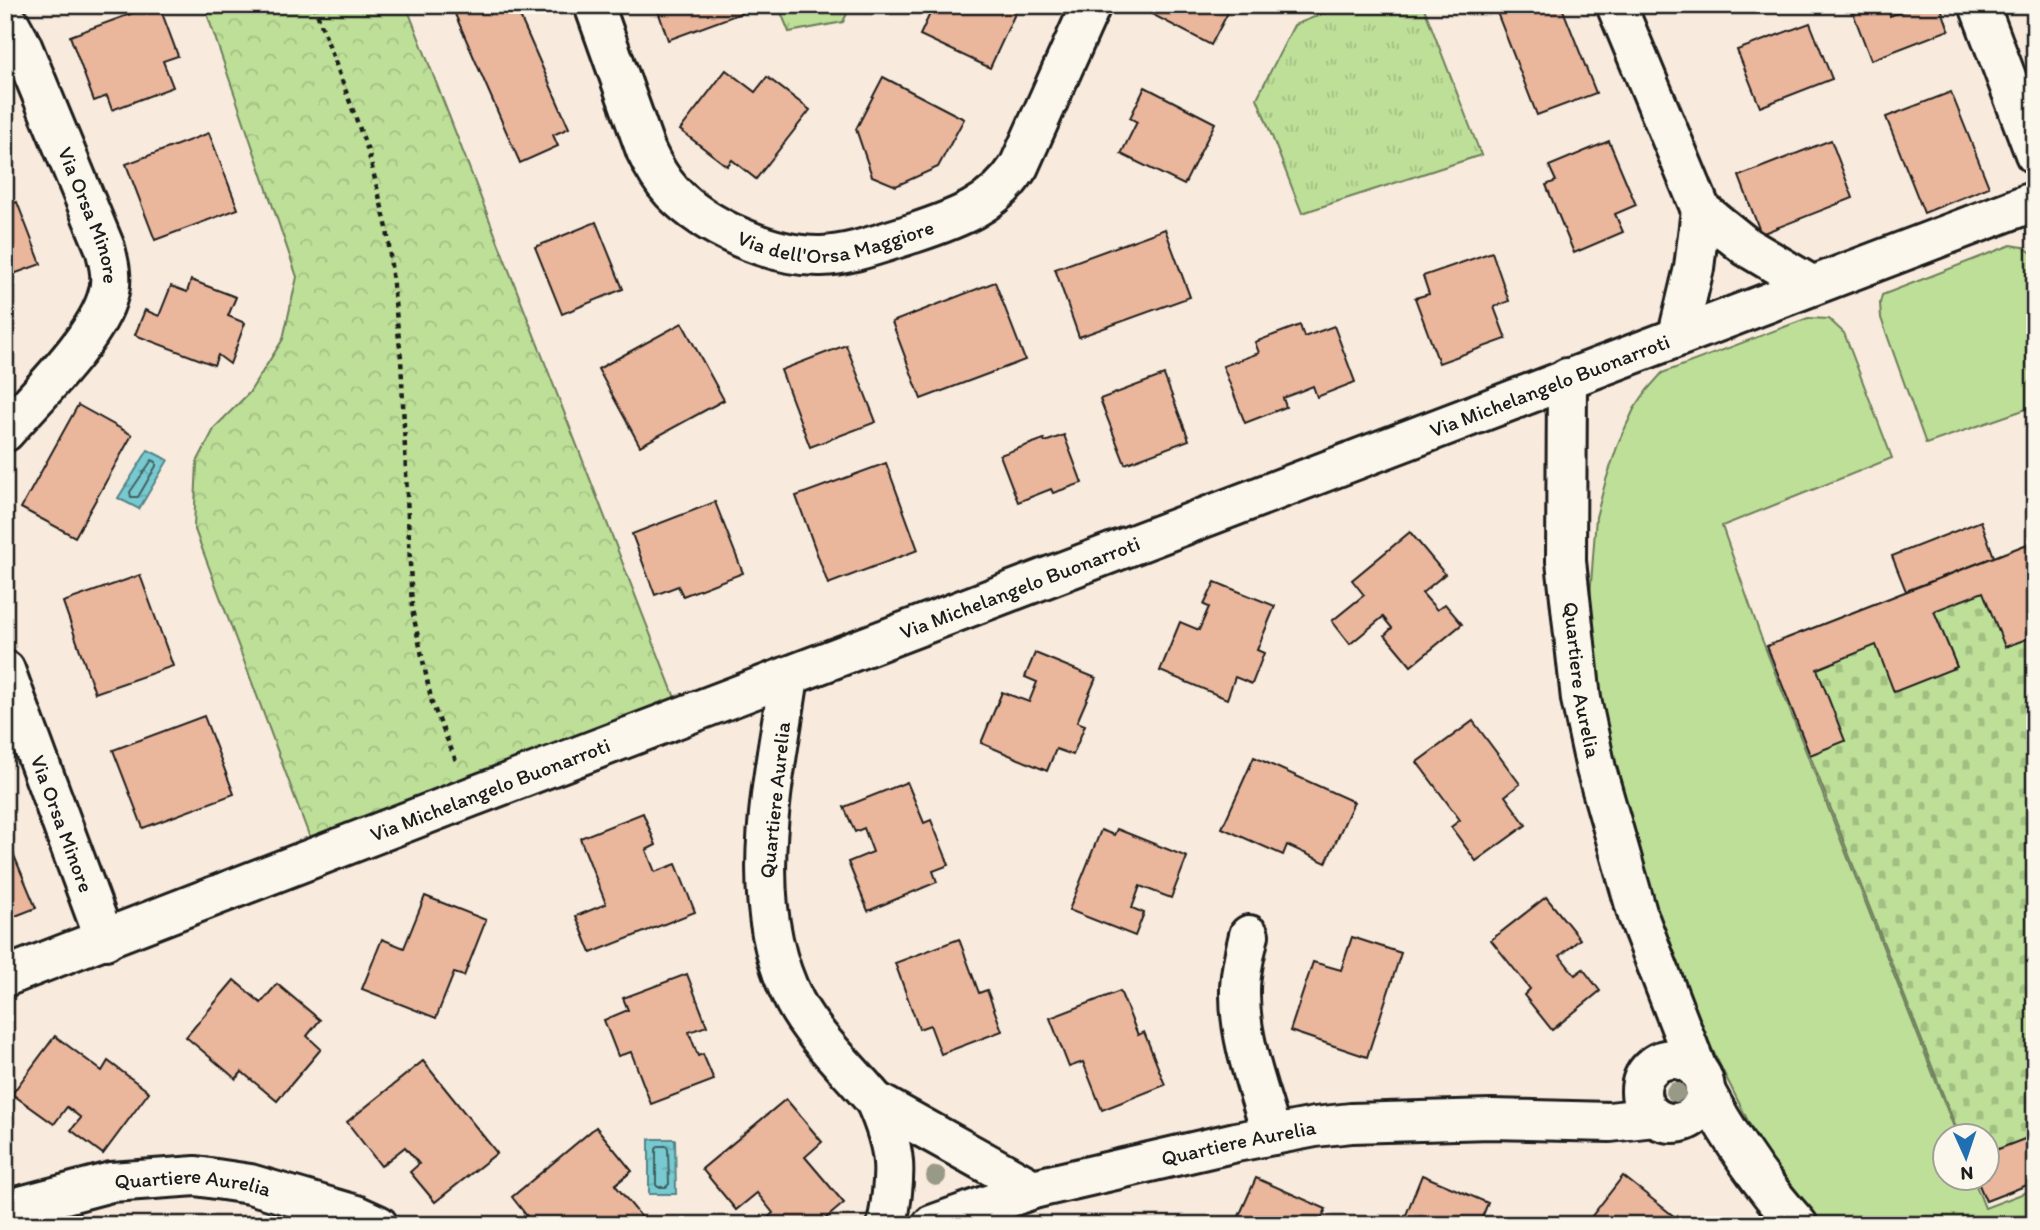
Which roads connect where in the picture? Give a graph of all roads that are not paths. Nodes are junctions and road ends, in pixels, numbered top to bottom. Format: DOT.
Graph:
graph roads {
  1 [pos="594,5"];
  2 [pos="1091,5"];
  3 [pos="1616,5"];
  4 [pos="1979,5"];
  5 [pos="5,20"];
  6 [pos="2035,154"];
  7 [pos="2035,201"];
  8 [pos="1701,210"];
  9 [pos="1811,285"];
  10 [pos="1678,335"];
  11 [pos="1567,378"];
  12 [pos="5,432"];
  13 [pos="5,670"];
  14 [pos="789,676"];
  15 [pos="1249,935"];
  16 [pos="105,940"];
  17 [pos="1657,971"];
  18 [pos="5,977"];
  19 [pos="1701,1080"];
  20 [pos="1658,1097"];
  21 [pos="875,1101"];
  22 [pos="1272,1135"];
  23 [pos="1759,1180"];
  24 [pos="1033,1189"];
  25 [pos="5,1210"];
  26 [pos="378,1225"];
  27 [pos="887,1225"];
  28 [pos="932,1225"];
  29 [pos="1798,1225"];
  1 -- 2 [label="street, Via dell'Orsa Maggiore"];
  3 -- 8 [label="street"];
  4 -- 6 [label="street"];
  5 -- 12 [label="street, Via Orsa Minore"];
  7 -- 9 [label="street, Via Michelangelo Buonarroti"];
  8 -- 9 [label="street"];
  8 -- 10 [label="street"];
  9 -- 10 [label="street, Via Michelangelo Buonarroti"];
  10 -- 11 [label="street, Via Michelangelo Buonarroti"];
  11 -- 14 [label="street, Via Michelangelo Buonarroti"];
  11 -- 17 [label="street, Quartiere Aurelia"];
  13 -- 16 [label="street, Via Orsa Minore"];
  14 -- 16 [label="street, Via Michelangelo Buonarroti"];
  14 -- 21 [label="street, Quartiere Aurelia"];
  15 -- 22 [label="street"];
  16 -- 18 [label="street, Via Michelangelo Buonarroti"];
  17 -- 19 [label="street, Quartiere Aurelia"];
  17 -- 20 [label="street, Quartiere Aurelia"];
  19 -- 20 [label="street"];
  19 -- 20 [label="street"];
  19 -- 23 [label="street, Quartiere Aurelia"];
  20 -- 22 [label="street, Quartiere Aurelia"];
  20 -- 23 [label="street, Quartiere Aurelia"];
  21 -- 24 [label="street, Quartiere Aurelia"];
  21 -- 27 [label="street, Quartiere Aurelia"];
  22 -- 24 [label="street, Quartiere Aurelia"];
  23 -- 29 [label="street, Quartiere Aurelia"];
  24 -- 28 [label="street, Quartiere Aurelia"];
  25 -- 26 [label="street, Quartiere Aurelia"];
}
